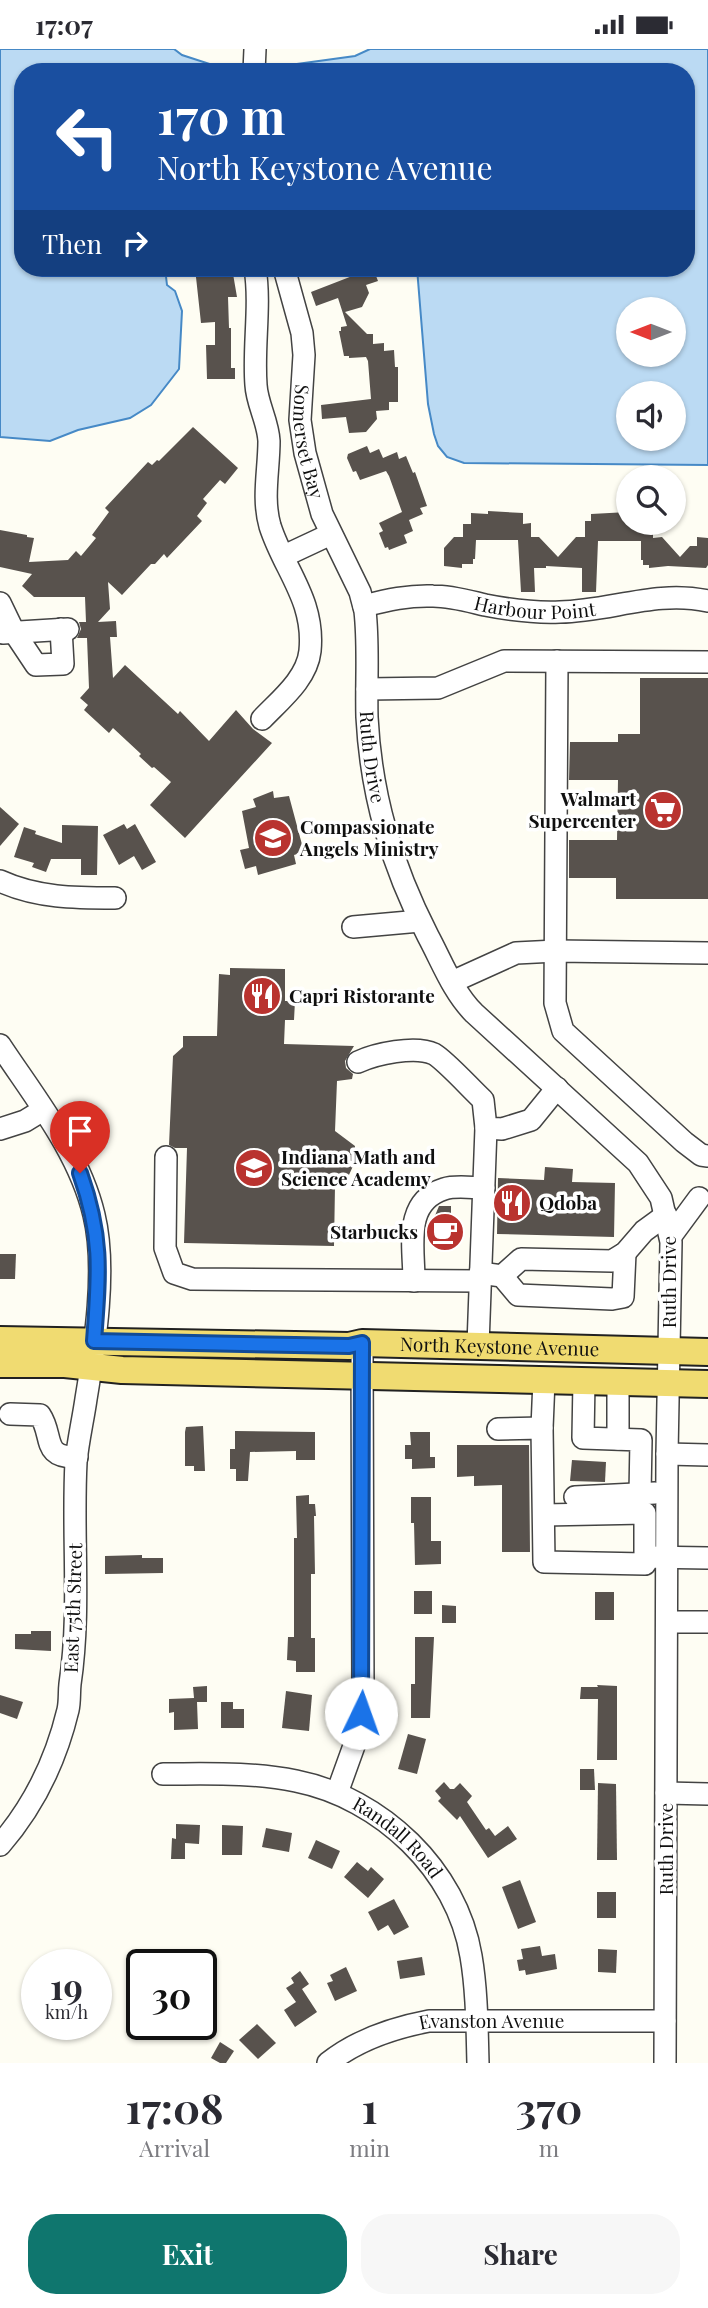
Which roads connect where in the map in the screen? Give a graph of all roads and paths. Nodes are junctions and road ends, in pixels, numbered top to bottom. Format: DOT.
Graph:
graph roads {
  1 [pos="255,277"];
  2 [pos="286,277"];
  3 [pos="334,540"];
  4 [pos="286,561"];
  5 [pos="708,601"];
  6 [pos="0,603"];
  7 [pos="364,606"];
  8 [pos="7,633"];
  9 [pos="557,661"];
  10 [pos="708,662"];
  11 [pos="366,689"];
  12 [pos="262,719"];
  13 [pos="0,881"];
  14 [pos="115,898"];
  15 [pos="420,921"];
  16 [pos="353,927"];
  17 [pos="556,951"];
  18 [pos="708,953"];
  19 [pos="452,982"];
  20 [pos="0,1045"];
  21 [pos="358,1062"];
  22 [pos="557,1089"];
  23 [pos="43,1109"];
  24 [pos="486,1128"];
  25 [pos="0,1129"];
  26 [pos="708,1156"];
  27 [pos="166,1157"];
  28 [pos="484,1188"];
  29 [pos="703,1198"];
  30 [pos="666,1217"];
  31 [pos="625,1253"];
  32 [pos="502,1276"];
  33 [pos="480,1277"];
  34 [pos="414,1281"];
  35 [pos="0,1340"];
  36 [pos="362,1343"];
  37 [pos="478,1345"];
  38 [pos="668,1350"];
  39 [pos="708,1352"];
  40 [pos="92,1354"];
  41 [pos="0,1364"];
  42 [pos="362,1375"];
  43 [pos="544,1380"];
  44 [pos="584,1381"];
  45 [pos="618,1382"];
  46 [pos="668,1383"];
  47 [pos="708,1384"];
  48 [pos="9,1414"];
  49 [pos="498,1429"];
  50 [pos="542,1429"];
  51 [pos="618,1439"];
  52 [pos="641,1440"];
  53 [pos="667,1447"];
  54 [pos="708,1455"];
  55 [pos="77,1457"];
  56 [pos="640,1493"];
  57 [pos="667,1493"];
  58 [pos="575,1497"];
  59 [pos="544,1515"];
  60 [pos="656,1558"];
  61 [pos="708,1558"];
  62 [pos="667,1622"];
  63 [pos="708,1622"];
  64 [pos="163,1774"];
  65 [pos="337,1793"];
  66 [pos="666,1793"];
  67 [pos="708,1794"];
  68 [pos="0,1845"];
  69 [pos="477,2020"];
  70 [pos="665,2021"];
  71 [pos="328,2063"];
  72 [pos="478,2063"];
  73 [pos="665,2063"];
  1 -- 4 [label="street"];
  2 -- 3 [label="street, Somerset Bay"];
  3 -- 4 [label="street"];
  3 -- 7 [label="street, Somerset Bay"];
  4 -- 12 [label="street"];
  5 -- 7 [label="street, Harbour Point"];
  6 -- 8 [label="street"];
  7 -- 11 [label="street, Ruth Drive"];
  8 -- 8 [label="street"];
  9 -- 10 [label="street"];
  9 -- 11 [label="street"];
  9 -- 17 [label="street"];
  11 -- 15 [label="street, Ruth Drive"];
  13 -- 14 [label="street"];
  15 -- 16 [label="street"];
  15 -- 19 [label="street, Ruth Drive"];
  17 -- 18 [label="street"];
  17 -- 19 [label="street"];
  17 -- 26 [label="street"];
  19 -- 22 [label="street, Ruth Drive"];
  20 -- 23 [label="street, East 75th Street"];
  21 -- 24 [label="street"];
  22 -- 24 [label="street"];
  22 -- 30 [label="street, Ruth Drive"];
  23 -- 25 [label="street"];
  23 -- 40 [label="street, East 75th Street"];
  24 -- 28 [label="street"];
  27 -- 34 [label="street"];
  28 -- 33 [label="street"];
  28 -- 34 [label="street"];
  29 -- 30 [label="street"];
  29 -- 30 [label="street"];
  30 -- 31 [label="street"];
  30 -- 38 [label="street, Ruth Drive"];
  31 -- 32 [label="street"];
  31 -- 32 [label="street"];
  32 -- 33 [label="street"];
  33 -- 34 [label="street"];
  33 -- 37 [label="street"];
  35 -- 40 [label="main road, North Keystone Avenue"];
  36 -- 37 [label="main road, North Keystone Avenue"];
  36 -- 40 [label="main road, North Keystone Avenue"];
  36 -- 42 [label="street"];
  37 -- 38 [label="main road, North Keystone Avenue"];
  38 -- 39 [label="main road, North Keystone Avenue"];
  38 -- 46 [label="street, Ruth Drive"];
  40 -- 41 [label="main road, North Keystone Avenue"];
  40 -- 42 [label="main road, North Keystone Avenue"];
  40 -- 55 [label="street, East 75th Street"];
  42 -- 43 [label="main road, North Keystone Avenue"];
  42 -- 65 [label="street"];
  43 -- 44 [label="main road, North Keystone Avenue"];
  43 -- 50 [label="street"];
  44 -- 45 [label="main road, North Keystone Avenue"];
  44 -- 51 [label="street"];
  45 -- 46 [label="main road, North Keystone Avenue"];
  45 -- 51 [label="street"];
  46 -- 47 [label="main road, North Keystone Avenue"];
  46 -- 53 [label="street, Ruth Drive"];
  48 -- 55 [label="street"];
  49 -- 50 [label="street"];
  50 -- 59 [label="street"];
  51 -- 52 [label="street"];
  52 -- 53 [label="street"];
  52 -- 56 [label="street"];
  53 -- 54 [label="street"];
  53 -- 57 [label="street, Ruth Drive"];
  55 -- 68 [label="street, East 75th Street"];
  56 -- 57 [label="street"];
  56 -- 58 [label="street"];
  57 -- 60 [label="street, Ruth Drive"];
  59 -- 60 [label="street"];
  59 -- 60 [label="street"];
  60 -- 61 [label="street"];
  60 -- 62 [label="street, Ruth Drive"];
  62 -- 63 [label="street"];
  62 -- 66 [label="street, Ruth Drive"];
  64 -- 65 [label="street, Randall Road"];
  65 -- 69 [label="street, Randall Road"];
  66 -- 67 [label="street"];
  66 -- 70 [label="street, Ruth Drive"];
  69 -- 70 [label="street, Evanston Avenue"];
  69 -- 71 [label="street, Evanston Avenue"];
  69 -- 72 [label="street, Randall Road"];
  70 -- 73 [label="street, Ruth Drive"];
}
